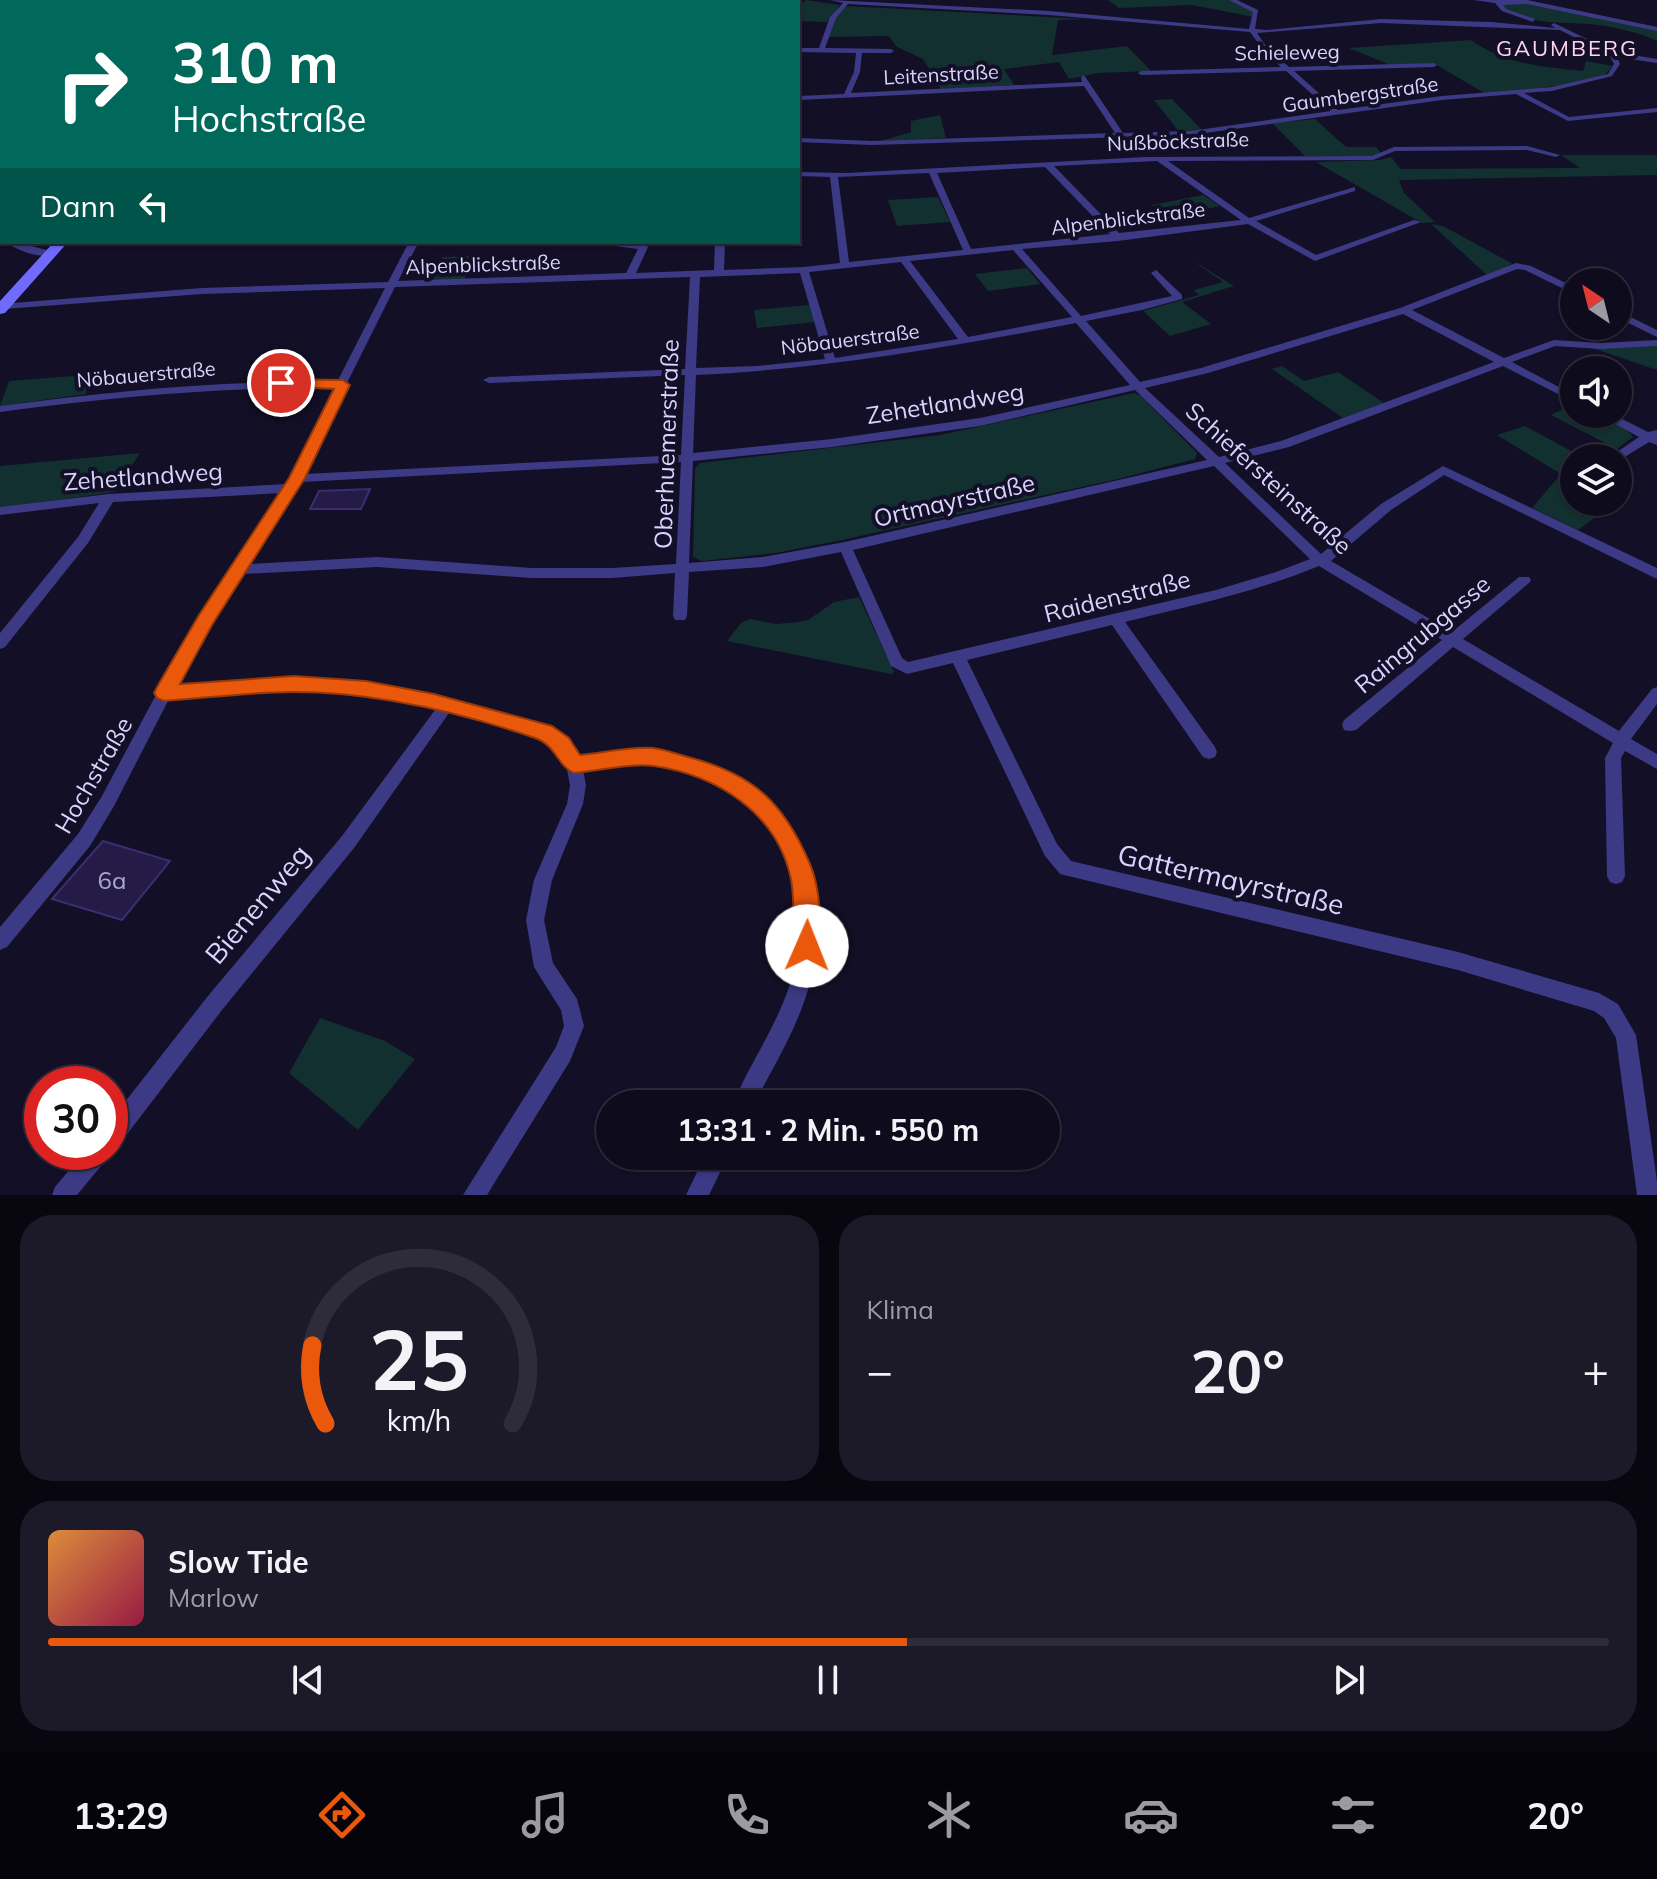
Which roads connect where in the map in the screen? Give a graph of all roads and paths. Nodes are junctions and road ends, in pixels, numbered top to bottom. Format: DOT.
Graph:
graph roads {
  1 [pos="833,0"];
  2 [pos="1232,0"];
  3 [pos="1476,0"];
  4 [pos="1496,1"];
  5 [pos="846,3"];
  6 [pos="1657,29"];
  7 [pos="1557,30"];
  8 [pos="1252,31"];
  9 [pos="800,50"];
  10 [pos="821,51"];
  11 [pos="891,51"];
  12 [pos="859,52"];
  13 [pos="1615,57"];
  14 [pos="1657,61"];
  15 [pos="1434,65"];
  16 [pos="1287,68"];
  17 [pos="1141,73"];
  18 [pos="1519,93"];
  19 [pos="847,95"];
  20 [pos="800,98"];
  21 [pos="1657,110"];
  22 [pos="1338,114"];
  23 [pos="1121,136"];
  24 [pos="800,140"];
  25 [pos="1556,155"];
  26 [pos="1159,159"];
  27 [pos="1048,165"];
  28 [pos="932,171"];
  29 [pos="800,174"];
  30 [pos="834,175"];
  31 [pos="1352,189"];
  32 [pos="1250,221"];
  33 [pos="1417,222"];
  34 [pos="1118,238"];
  35 [pos="15,244"];
  36 [pos="59,244"];
  37 [pos="413,244"];
  38 [pos="622,244"];
  39 [pos="720,244"];
  40 [pos="1017,249"];
  41 [pos="50,253"];
  42 [pos="969,254"];
  43 [pos="905,261"];
  44 [pos="845,266"];
  45 [pos="804,270"];
  46 [pos="719,271"];
  47 [pos="695,273"];
  48 [pos="1156,273"];
  49 [pos="630,276"];
  50 [pos="1560,285"];
  51 [pos="390,286"];
  52 [pos="2,308"];
  53 [pos="1404,310"];
  54 [pos="1076,320"];
  55 [pos="1632,321"];
  56 [pos="1657,334"];
  57 [pos="965,341"];
  58 [pos="1657,343"];
  59 [pos="831,361"];
  60 [pos="1501,363"];
  61 [pos="691,371"];
  62 [pos="489,380"];
  63 [pos="343,385"];
  64 [pos="1137,386"];
  65 [pos="1560,392"];
  66 [pos="0,409"];
  67 [pos="1632,427"];
  68 [pos="1654,436"];
  69 [pos="1632,448"];
  70 [pos="689,458"];
  71 [pos="1214,463"];
  72 [pos="294,483"];
  73 [pos="109,498"];
  74 [pos="0,511"];
  75 [pos="845,547"];
  76 [pos="1319,560"];
  77 [pos="683,569"];
  78 [pos="237,570"];
  79 [pos="1657,574"];
  80 [pos="1524,580"];
  81 [pos="680,616"];
  82 [pos="1115,619"];
  83 [pos="1452,641"];
  84 [pos="0,643"];
  85 [pos="958,657"];
  86 [pos="164,693"];
  87 [pos="1657,693"];
  88 [pos="446,706"];
  89 [pos="1350,725"];
  90 [pos="1621,743"];
  91 [pos="1209,752"];
  92 [pos="1657,762"];
  93 [pos="574,764"];
  94 [pos="1616,876"];
  95 [pos="0,941"];
  96 [pos="750,1090"];
  97 [pos="128,1115"];
  98 [pos="83,1170"];
  99 [pos="710,1170"];
  100 [pos="63,1195"];
  101 [pos="474,1195"];
  102 [pos="697,1195"];
  103 [pos="1648,1195"];
  1 -- 5 [label="street"];
  2 -- 8 [label="street"];
  3 -- 4 [label="street"];
  4 -- 6 [label="street"];
  4 -- 7 [label="street"];
  5 -- 8 [label="street"];
  5 -- 10 [label="street"];
  7 -- 8 [label="street"];
  7 -- 13 [label="street"];
  8 -- 16 [label="street"];
  9 -- 10 [label="street"];
  10 -- 12 [label="street"];
  11 -- 12 [label="street"];
  12 -- 19 [label="street"];
  13 -- 14 [label="street"];
  13 -- 18 [label="street, Gaumbergstraße"];
  15 -- 16 [label="street, Schieleweg"];
  16 -- 17 [label="street, Schieleweg"];
  16 -- 22 [label="street"];
  18 -- 21 [label="street"];
  18 -- 22 [label="street, Gaumbergstraße"];
  19 -- 20 [label="street, Leitenstraße"];
  19 -- 23 [label="street, Leitenstraße"];
  22 -- 23 [label="street, Gaumbergstraße"];
  23 -- 24 [label="street, Gaumbergstraße"];
  25 -- 26 [label="street, Nußböckstraße"];
  26 -- 27 [label="street, Nußböckstraße"];
  26 -- 32 [label="street"];
  27 -- 28 [label="street, Nußböckstraße"];
  27 -- 34 [label="street"];
  28 -- 30 [label="street, Nußböckstraße"];
  28 -- 42 [label="street"];
  29 -- 30 [label="street, Nußböckstraße"];
  30 -- 44 [label="street"];
  31 -- 32 [label="street, Alpenblickstraße"];
  32 -- 33 [label="street"];
  32 -- 34 [label="street, Alpenblickstraße"];
  34 -- 40 [label="street, Alpenblickstraße"];
  35 -- 41 [label="street"];
  36 -- 41 [label="street"];
  37 -- 51 [label="street, Hochstraße"];
  38 -- 49 [label="street"];
  39 -- 46 [label="street"];
  40 -- 42 [label="street, Alpenblickstraße"];
  40 -- 54 [label="street, Schiefersteinstraße"];
  41 -- 52 [label="street"];
  42 -- 43 [label="street, Alpenblickstraße"];
  43 -- 44 [label="street, Alpenblickstraße"];
  43 -- 57 [label="street"];
  44 -- 45 [label="street, Alpenblickstraße"];
  45 -- 46 [label="street, Alpenblickstraße"];
  45 -- 59 [label="street"];
  46 -- 47 [label="street, Alpenblickstraße"];
  47 -- 49 [label="street, Alpenblickstraße"];
  47 -- 61 [label="street, Oberhuemerstraße"];
  48 -- 54 [label="street, Nöbauerstraße"];
  49 -- 51 [label="street, Alpenblickstraße"];
  50 -- 53 [label="street, Zehetlandweg"];
  51 -- 52 [label="street, Alpenblickstraße"];
  51 -- 63 [label="street, Hochstraße"];
  53 -- 60 [label="street"];
  53 -- 64 [label="street, Zehetlandweg"];
  54 -- 57 [label="street, Nöbauerstraße"];
  54 -- 64 [label="street, Schiefersteinstraße"];
  55 -- 56 [label="street"];
  57 -- 59 [label="street, Nöbauerstraße"];
  58 -- 60 [label="street, Ortmayrstraße"];
  59 -- 61 [label="street, Nöbauerstraße"];
  60 -- 65 [label="street"];
  60 -- 71 [label="street, Ortmayrstraße"];
  61 -- 62 [label="street, Nöbauerstraße"];
  61 -- 70 [label="street, Oberhuemerstraße"];
  63 -- 66 [label="street, Nöbauerstraße"];
  63 -- 72 [label="street, Hochstraße"];
  64 -- 70 [label="street, Zehetlandweg"];
  64 -- 71 [label="street, Schiefersteinstraße"];
  67 -- 68 [label="street"];
  68 -- 69 [label="street"];
  70 -- 72 [label="street, Zehetlandweg"];
  70 -- 77 [label="street, Oberhuemerstraße"];
  71 -- 75 [label="street, Ortmayrstraße"];
  71 -- 76 [label="street, Schiefersteinstraße"];
  72 -- 73 [label="street, Zehetlandweg"];
  72 -- 78 [label="street, Hochstraße"];
  73 -- 74 [label="street, Zehetlandweg"];
  73 -- 84 [label="street"];
  75 -- 77 [label="street, Ortmayrstraße"];
  75 -- 85 [label="street, Raidenstraße"];
  76 -- 79 [label="street, Raidenstraße"];
  76 -- 82 [label="street, Raidenstraße"];
  76 -- 83 [label="street, Schiefersteinstraße"];
  77 -- 78 [label="street, Ortmayrstraße"];
  77 -- 81 [label="street, Oberhuemerstraße"];
  78 -- 86 [label="street, Hochstraße"];
  80 -- 83 [label="street, Raingrubgasse"];
  82 -- 85 [label="street, Raidenstraße"];
  82 -- 91 [label="street"];
  83 -- 89 [label="street, Raingrubgasse"];
  83 -- 90 [label="street, Schiefersteinstraße"];
  85 -- 103 [label="street, Gattermayrstraße"];
  86 -- 88 [label="street"];
  86 -- 95 [label="street, Hochstraße"];
  87 -- 90 [label="street"];
  88 -- 93 [label="street"];
  88 -- 97 [label="street, Bienenweg"];
  90 -- 92 [label="street, Schiefersteinstraße"];
  90 -- 94 [label="street"];
  93 -- 96 [label="street"];
  93 -- 101 [label="street"];
  98 -- 100 [label="street"];
  99 -- 102 [label="street"];
}
